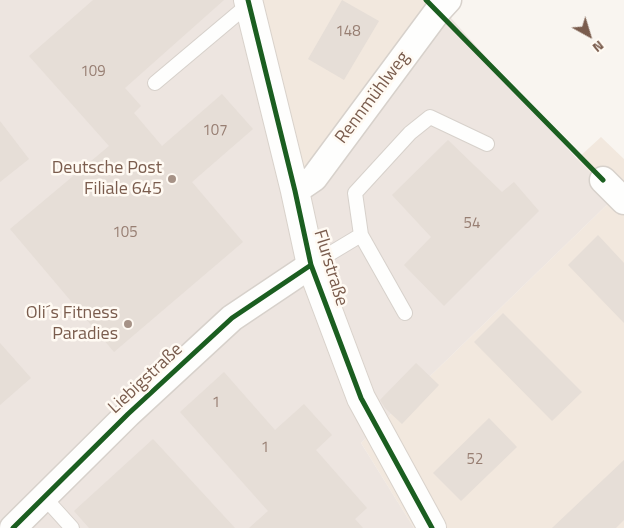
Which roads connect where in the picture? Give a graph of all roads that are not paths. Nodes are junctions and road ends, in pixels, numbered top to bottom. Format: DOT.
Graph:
graph roads {
  1 [pos="448,0"];
  2 [pos="248,2"];
  3 [pos="155,84"];
  4 [pos="487,144"];
  5 [pos="604,180"];
  6 [pos="295,192"];
  7 [pos="624,201"];
  8 [pos="361,235"];
  9 [pos="311,264"];
  10 [pos="405,313"];
  11 [pos="44,497"];
  12 [pos="13,528"];
  13 [pos="72,528"];
  14 [pos="432,528"];
  1 -- 6 [label="street, Rennmühlweg"];
  2 -- 3 [label="lane"];
  2 -- 6 [label="street, Flurstraße"];
  4 -- 8 [label="lane"];
  5 -- 7 [label="street"];
  6 -- 9 [label="street, Flurstraße"];
  8 -- 9 [label="lane"];
  8 -- 10 [label="lane"];
  9 -- 11 [label="street, Liebigstraße"];
  9 -- 14 [label="street, Flurstraße"];
  11 -- 12 [label="street, Liebigstraße"];
  11 -- 13 [label="lane"];
}
